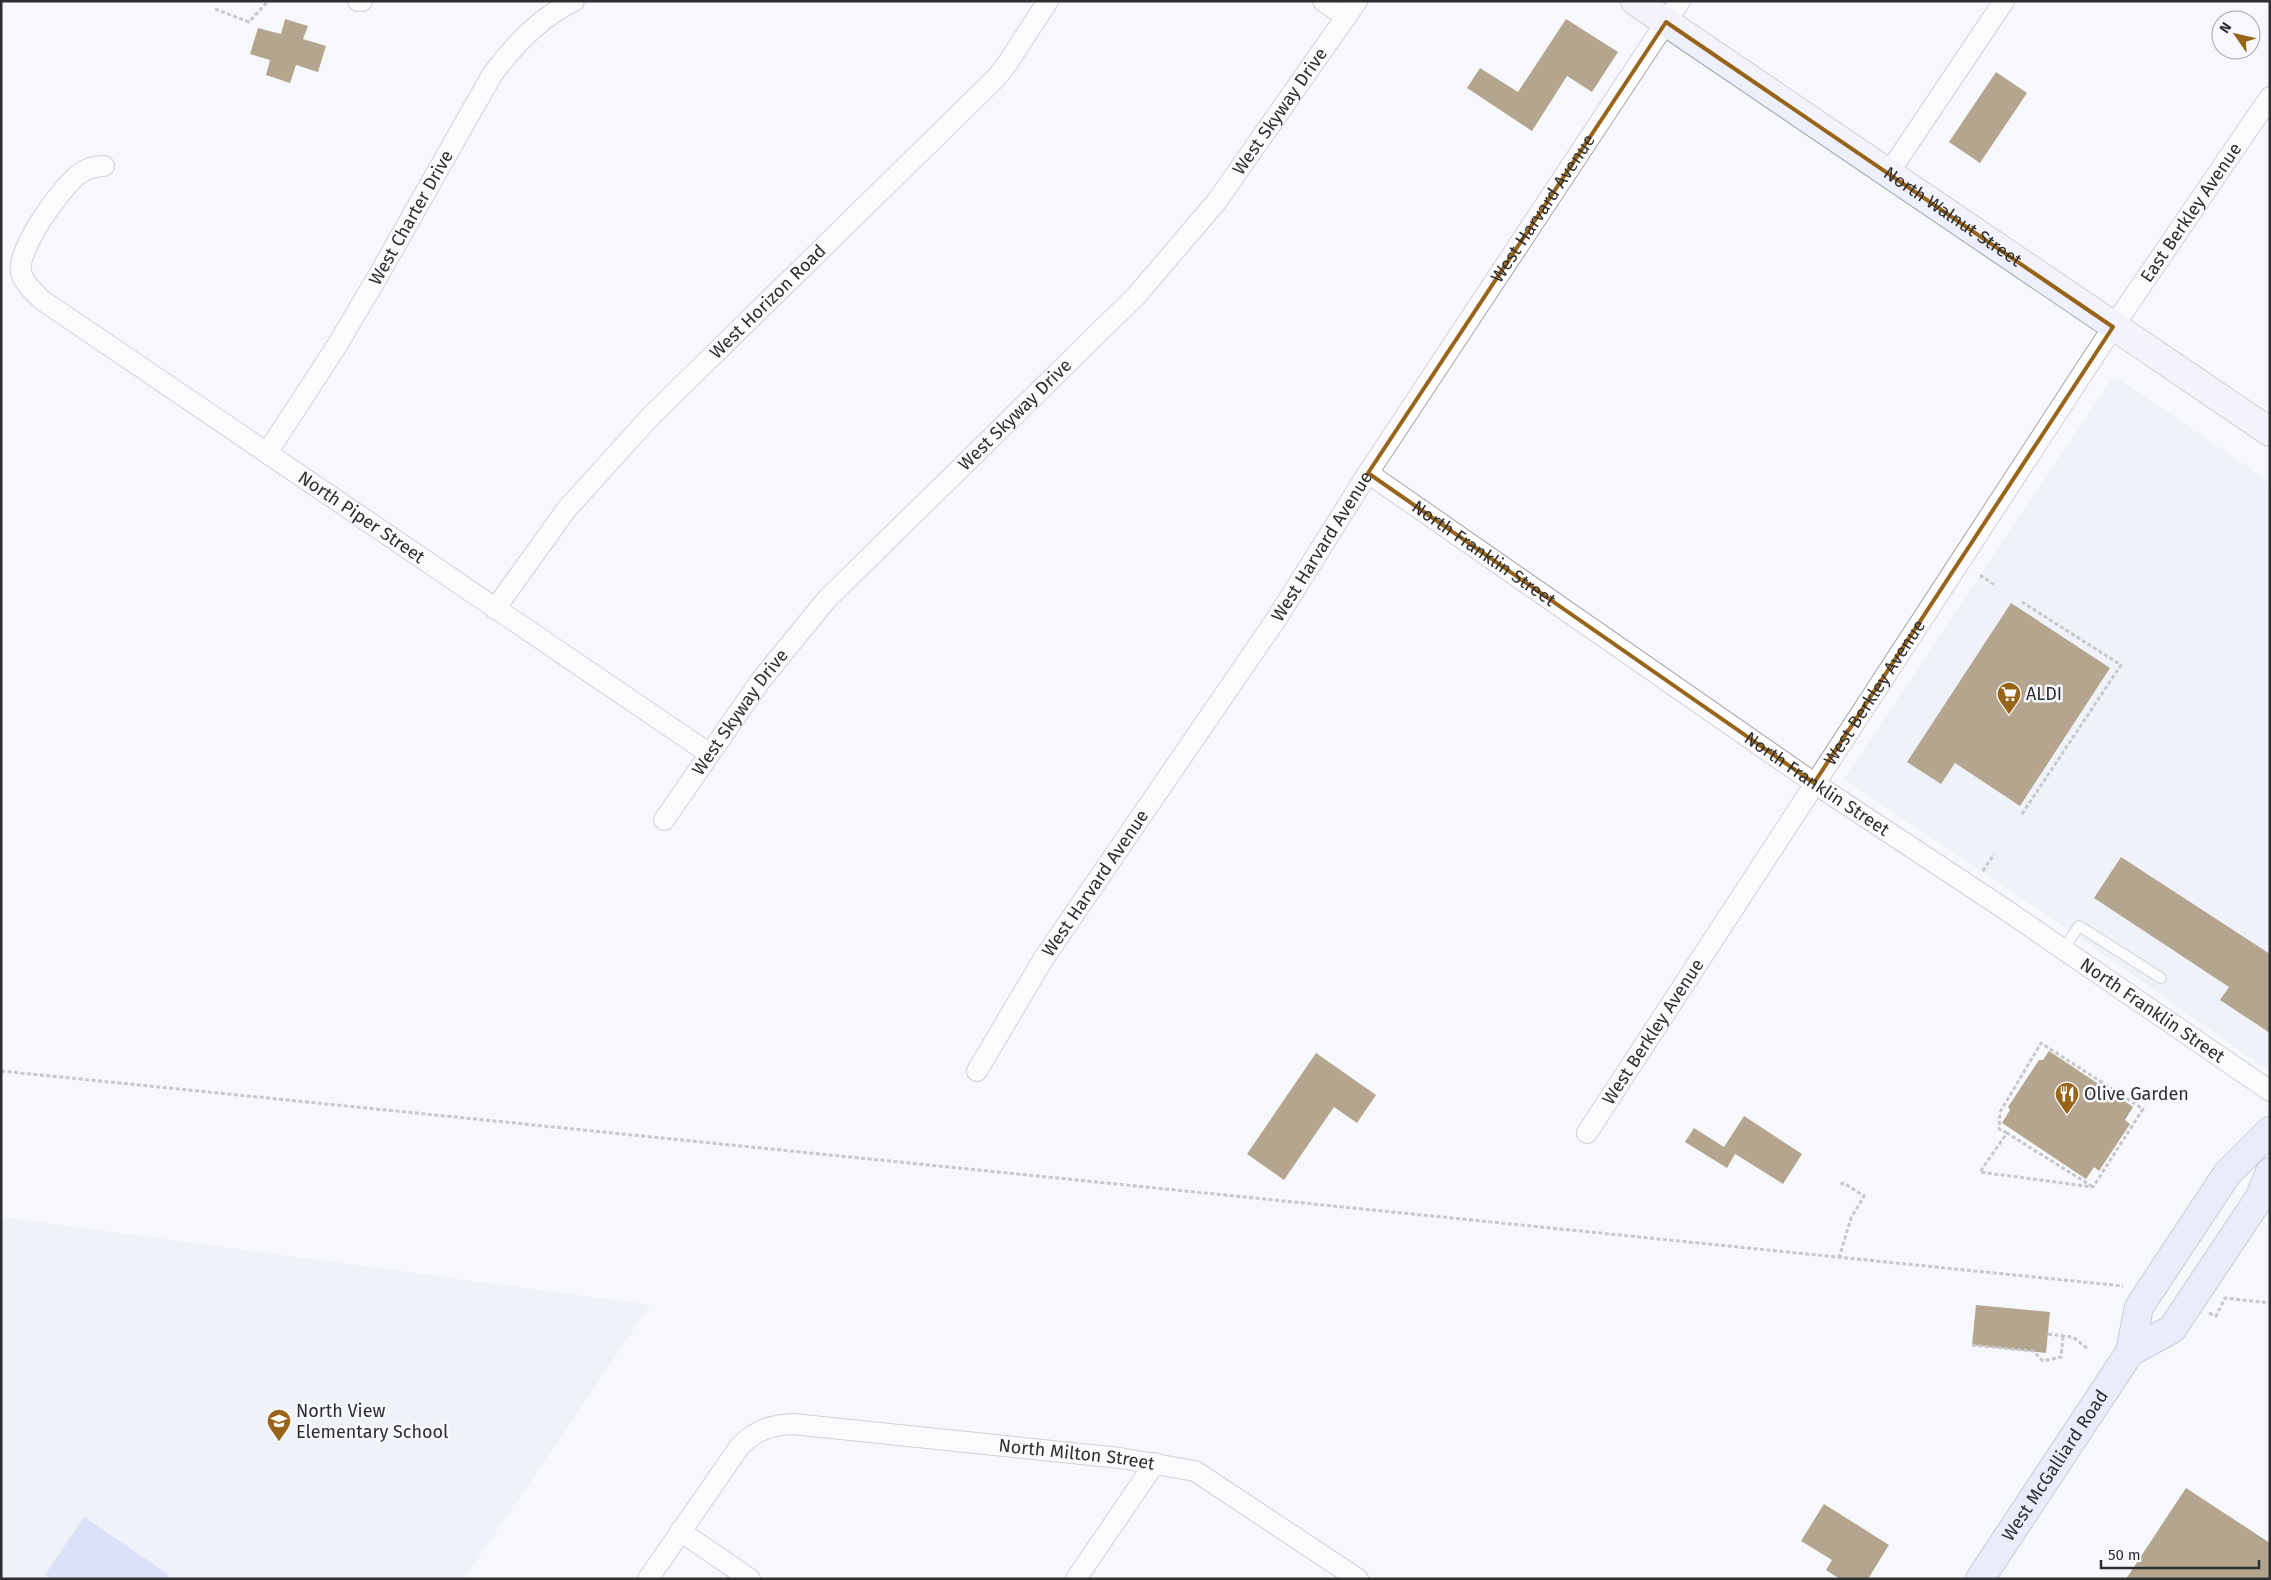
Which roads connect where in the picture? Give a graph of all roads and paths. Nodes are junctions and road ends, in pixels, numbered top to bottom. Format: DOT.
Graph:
graph roads {
  1 [pos="268,1"];
  2 [pos="574,1"];
  3 [pos="1048,1"];
  4 [pos="1323,1"];
  5 [pos="1635,1"];
  6 [pos="2004,1"];
  7 [pos="215,9"];
  8 [pos="1351,9"];
  9 [pos="1673,12"];
  10 [pos="2270,97"];
  11 [pos="104,166"];
  12 [pos="1888,174"];
  13 [pos="2113,327"];
  14 [pos="2270,432"];
  15 [pos="268,453"];
  16 [pos="1368,473"];
  17 [pos="1980,575"];
  18 [pos="1996,586"];
  19 [pos="2022,602"];
  20 [pos="495,608"];
  21 [pos="710,754"];
  22 [pos="1814,783"];
  23 [pos="2022,814"];
  24 [pos="664,820"];
  25 [pos="1994,854"];
  26 [pos="1983,872"];
  27 [pos="2063,950"];
  28 [pos="2161,978"];
  29 [pos="1,1071"];
  30 [pos="978,1071"];
  31 [pos="2270,1091"];
  32 [pos="2270,1131"];
  33 [pos="2007,1133"];
  34 [pos="1587,1134"];
  35 [pos="2270,1172"];
  36 [pos="1839,1185"];
  37 [pos="2092,1187"];
  38 [pos="1839,1258"];
  39 [pos="2125,1282"];
  40 [pos="2270,1303"];
  41 [pos="2216,1316"];
  42 [pos="2048,1334"];
  43 [pos="2063,1336"];
  44 [pos="1972,1345"];
  45 [pos="2088,1349"];
  46 [pos="2130,1352"];
  47 [pos="1155,1463"];
  48 [pos="680,1532"];
  49 [pos="648,1579"];
  50 [pos="750,1579"];
  51 [pos="1076,1579"];
  52 [pos="1358,1579"];
  53 [pos="1980,1579"];
  1 -- 7 [label="path"];
  2 -- 15 [label="street, West Charter Drive"];
  3 -- 20 [label="street, West Horizon Road"];
  4 -- 8 [label="street"];
  5 -- 9 [label="main road, North Walnut Street"];
  6 -- 12 [label="street"];
  8 -- 21 [label="street, West Skyway Drive"];
  9 -- 12 [label="main road, North Walnut Street"];
  9 -- 16 [label="street, West Harvard Avenue"];
  10 -- 13 [label="street, East Berkley Avenue"];
  11 -- 15 [label="street, North Piper Street"];
  12 -- 13 [label="main road, North Walnut Street"];
  13 -- 14 [label="main road, North Walnut Street"];
  13 -- 22 [label="street, West Berkley Avenue"];
  15 -- 20 [label="street, North Piper Street"];
  16 -- 22 [label="street, North Franklin Street"];
  16 -- 30 [label="street, West Harvard Avenue"];
  17 -- 18 [label="path"];
  19 -- 23 [label="path"];
  20 -- 21 [label="street, North Piper Street"];
  21 -- 24 [label="street, West Skyway Drive"];
  22 -- 27 [label="street, North Franklin Street"];
  22 -- 34 [label="street, West Berkley Avenue"];
  25 -- 26 [label="path"];
  27 -- 28 [label="lane"];
  27 -- 31 [label="street, North Franklin Street"];
  29 -- 38 [label="path"];
  32 -- 46 [label="main road, West McGalliard Road"];
  33 -- 37 [label="path"];
  33 -- 37 [label="path"];
  33 -- 37 [label="path"];
  35 -- 46 [label="main road, West McGalliard Road"];
  36 -- 38 [label="path"];
  38 -- 39 [label="path"];
  40 -- 41 [label="path"];
  42 -- 43 [label="path"];
  43 -- 44 [label="path"];
  43 -- 45 [label="path"];
  46 -- 53 [label="main road, West McGalliard Road"];
  47 -- 48 [label="street, North Milton Street"];
  47 -- 51 [label="street"];
  47 -- 52 [label="street, North Milton Street"];
  48 -- 49 [label="street"];
  48 -- 50 [label="street"];
}
